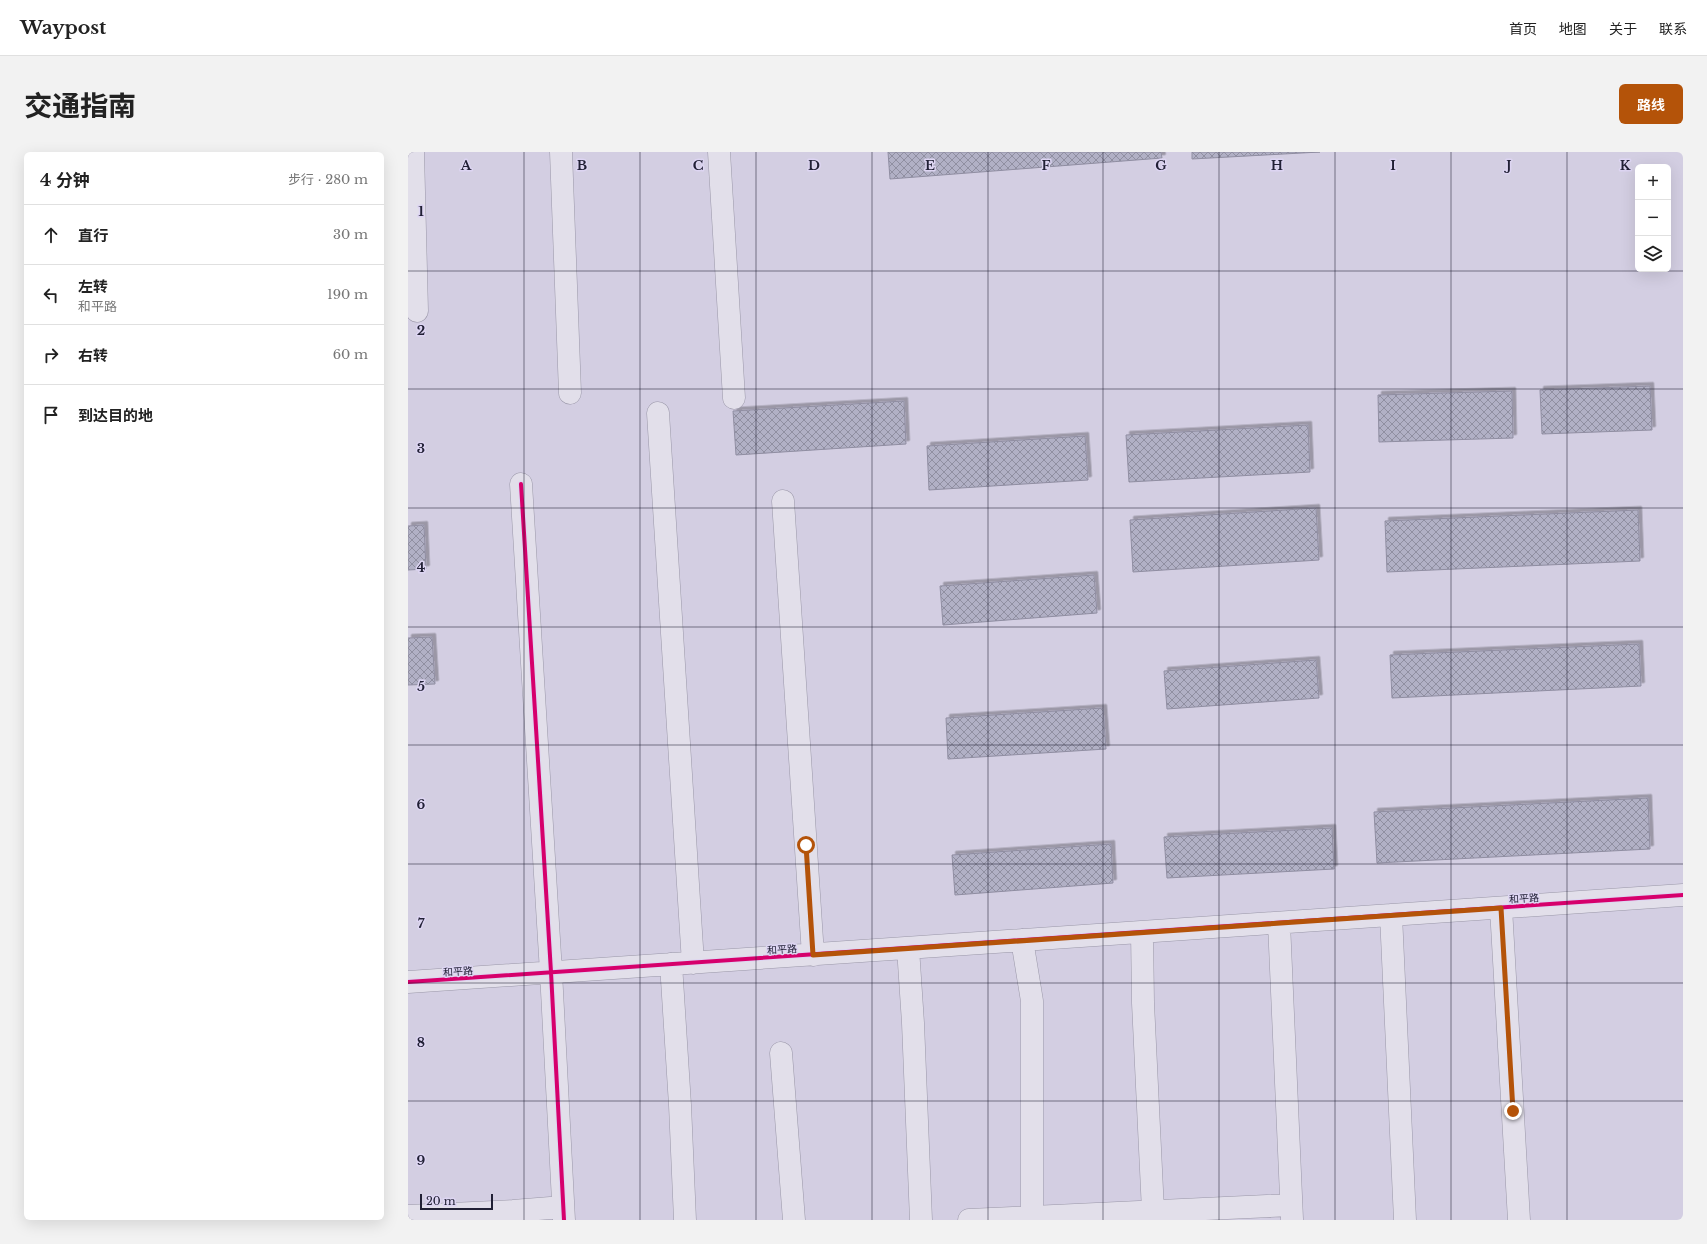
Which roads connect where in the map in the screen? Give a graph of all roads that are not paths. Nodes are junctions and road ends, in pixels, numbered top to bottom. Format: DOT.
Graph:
graph roads {
  1 [pos="413,152"];
  2 [pos="561,152"];
  3 [pos="718,152"];
  4 [pos="417,311"];
  5 [pos="570,393"];
  6 [pos="734,398"];
  7 [pos="658,414"];
  8 [pos="521,484"];
  9 [pos="783,501"];
  10 [pos="1683,895"];
  11 [pos="1501,908"];
  12 [pos="1391,915"];
  13 [pos="1279,923"];
  14 [pos="1142,932"];
  15 [pos="1022,940"];
  16 [pos="908,948"];
  17 [pos="813,955"];
  18 [pos="693,963"];
  19 [pos="671,964"];
  20 [pos="551,972"];
  21 [pos="408,982"];
  22 [pos="781,1053"];
  23 [pos="1152,1211"];
  24 [pos="1292,1212"];
  25 [pos="563,1213"];
  26 [pos="408,1216"];
  27 [pos="1032,1217"];
  28 [pos="1082,1217"];
  29 [pos="685,1220"];
  30 [pos="794,1220"];
  31 [pos="921,1220"];
  32 [pos="969,1220"];
  33 [pos="1405,1220"];
  34 [pos="1519,1220"];
  1 -- 4 [label="street"];
  2 -- 5 [label="street"];
  3 -- 6 [label="street"];
  7 -- 18 [label="street"];
  8 -- 20 [label="street"];
  9 -- 17 [label="street"];
  10 -- 11 [label="street, 和平路"];
  11 -- 12 [label="street, 和平路"];
  11 -- 34 [label="street"];
  12 -- 13 [label="street, 和平路"];
  12 -- 33 [label="street"];
  13 -- 14 [label="street, 和平路"];
  13 -- 24 [label="street"];
  14 -- 15 [label="street, 和平路"];
  14 -- 23 [label="street"];
  15 -- 16 [label="street, 和平路"];
  15 -- 27 [label="street"];
  16 -- 17 [label="street, 和平路"];
  16 -- 31 [label="street"];
  17 -- 18 [label="street, 和平路"];
  18 -- 19 [label="street, 和平路"];
  19 -- 20 [label="street, 和平路"];
  19 -- 29 [label="street"];
  20 -- 21 [label="street, 和平路"];
  20 -- 25 [label="street"];
  22 -- 30 [label="street"];
  23 -- 24 [label="street"];
  23 -- 28 [label="street"];
  25 -- 26 [label="street"];
  27 -- 28 [label="street"];
  27 -- 32 [label="street"];
}
